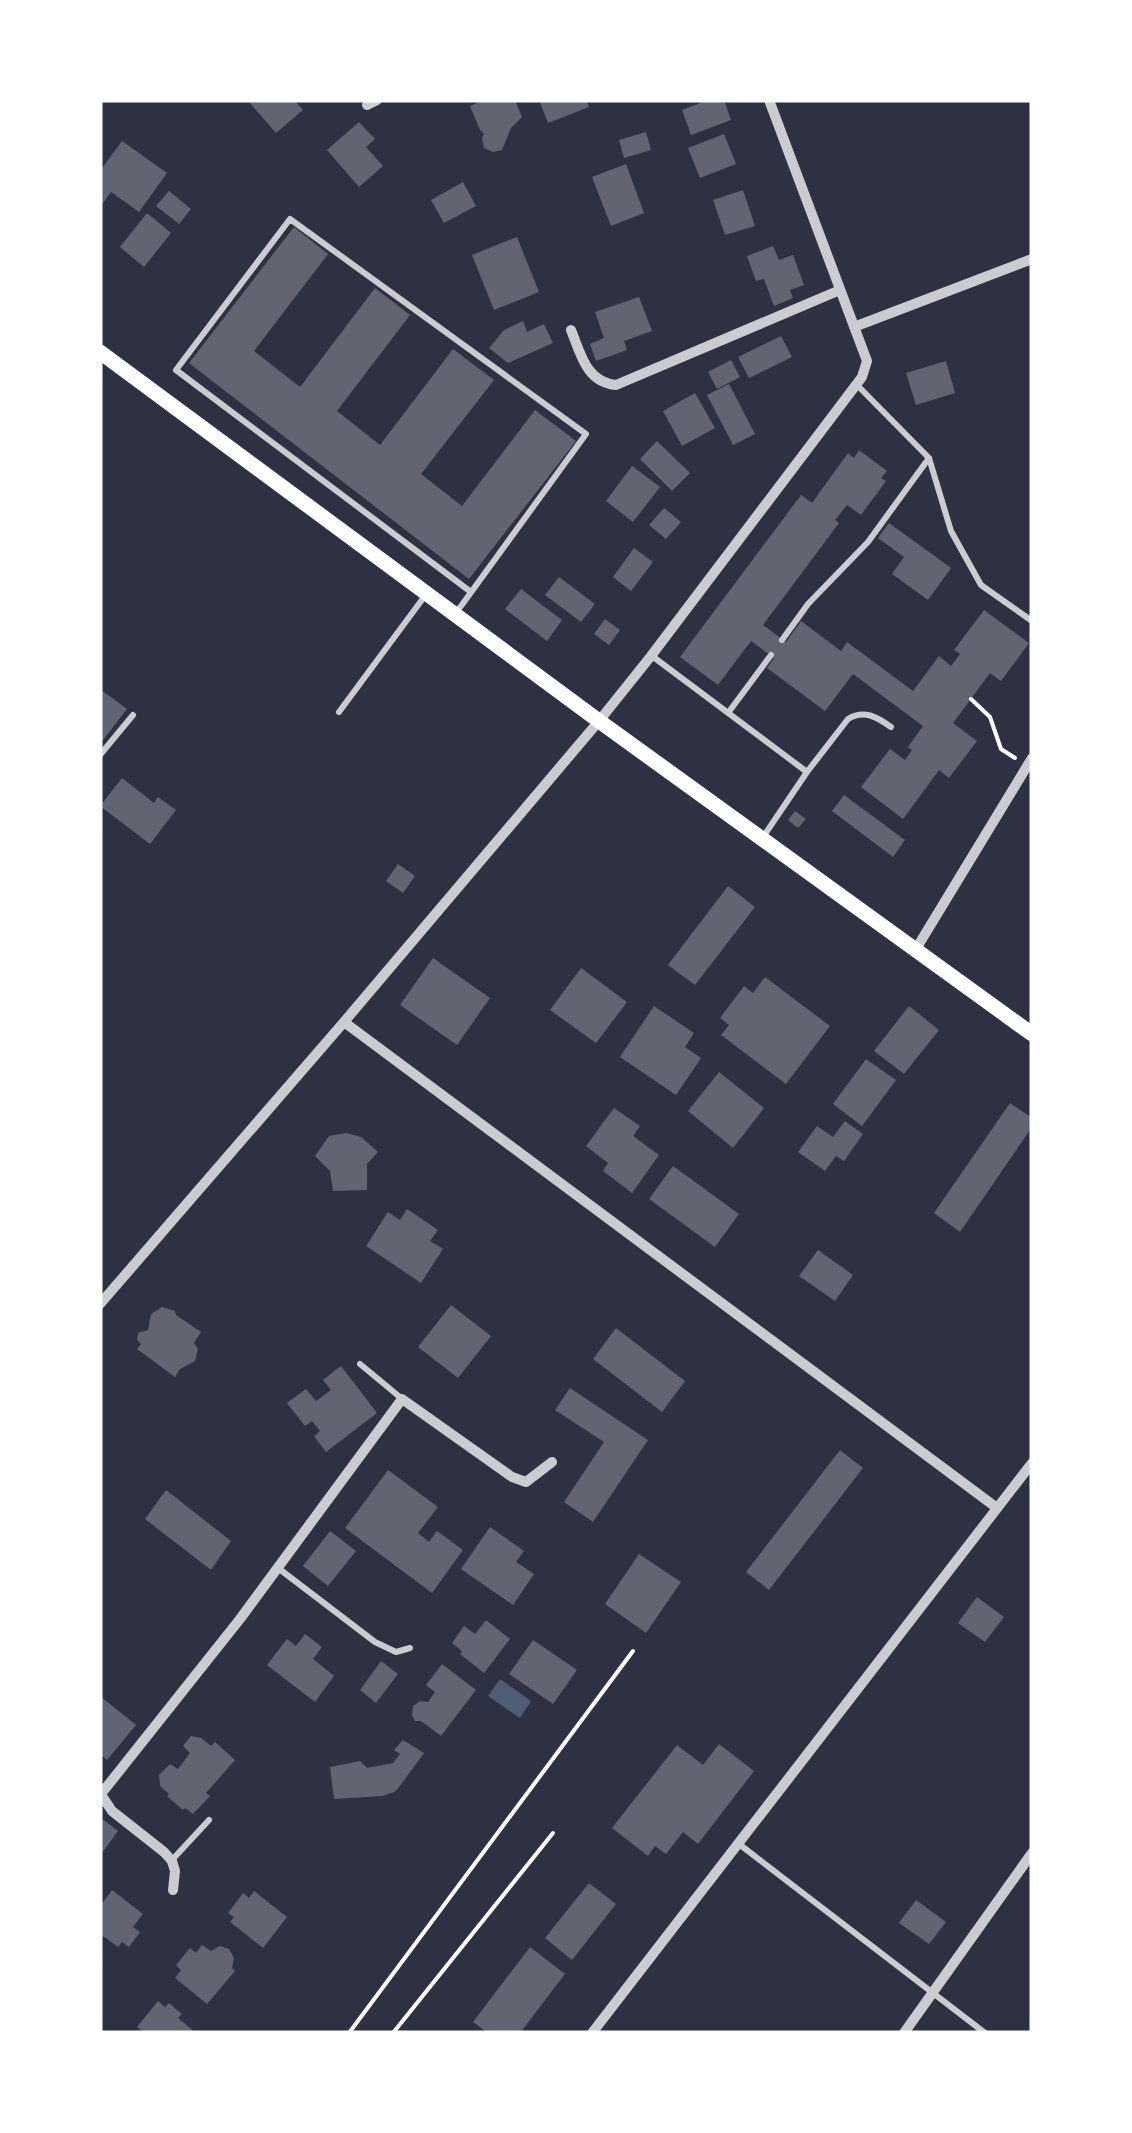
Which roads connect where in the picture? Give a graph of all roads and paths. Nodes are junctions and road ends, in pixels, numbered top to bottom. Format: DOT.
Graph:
graph roads {
  1 [pos="769,100"];
  2 [pos="1032,258"];
  3 [pos="840,290"];
  4 [pos="854,327"];
  5 [pos="571,330"];
  6 [pos="100,352"];
  7 [pos="857,385"];
  8 [pos="928,458"];
  9 [pos="470,592"];
  10 [pos="428,593"];
  11 [pos="455,614"];
  12 [pos="1032,622"];
  13 [pos="782,640"];
  14 [pos="651,656"];
  15 [pos="770,656"];
  16 [pos="971,699"];
  17 [pos="339,712"];
  18 [pos="728,713"];
  19 [pos="133,716"];
  20 [pos="600,721"];
  21 [pos="891,727"];
  22 [pos="100,755"];
  23 [pos="1030,762"];
  24 [pos="807,772"];
  25 [pos="762,838"];
  26 [pos="916,948"];
  27 [pos="344,1022"];
  28 [pos="1032,1034"];
  29 [pos="100,1304"];
  30 [pos="360,1364"];
  31 [pos="402,1399"];
  32 [pos="552,1462"];
  33 [pos="1032,1464"];
  34 [pos="997,1508"];
  35 [pos="278,1568"];
  36 [pos="410,1648"];
  37 [pos="633,1651"];
  38 [pos="100,1794"];
  39 [pos="209,1820"];
  40 [pos="553,1834"];
  41 [pos="738,1844"];
  42 [pos="1032,1852"];
  43 [pos="172,1861"];
  44 [pos="174,1890"];
  45 [pos="932,1993"];
  46 [pos="349,2033"];
  47 [pos="393,2033"];
  48 [pos="592,2033"];
  49 [pos="904,2033"];
  50 [pos="986,2033"];
  1 -- 3 [label="street"];
  2 -- 4 [label="street"];
  3 -- 4 [label="street"];
  3 -- 5 [label="street"];
  4 -- 7 [label="street"];
  6 -- 10 [label="main road"];
  7 -- 8 [label="lane"];
  7 -- 14 [label="street"];
  8 -- 12 [label="lane"];
  8 -- 13 [label="lane"];
  9 -- 9 [label="lane"];
  9 -- 11 [label="lane"];
  10 -- 11 [label="main road"];
  10 -- 17 [label="lane"];
  11 -- 20 [label="main road"];
  14 -- 18 [label="lane"];
  14 -- 20 [label="street"];
  15 -- 18 [label="lane"];
  16 -- 23 [label="path"];
  18 -- 24 [label="lane"];
  19 -- 22 [label="lane"];
  20 -- 25 [label="main road"];
  20 -- 27 [label="street"];
  21 -- 24 [label="lane"];
  23 -- 26 [label="street"];
  24 -- 25 [label="lane"];
  25 -- 26 [label="main road"];
  26 -- 28 [label="main road"];
  27 -- 29 [label="street"];
  27 -- 34 [label="street"];
  30 -- 31 [label="lane"];
  31 -- 32 [label="street"];
  31 -- 35 [label="street"];
  33 -- 34 [label="street"];
  34 -- 41 [label="street"];
  35 -- 36 [label="lane"];
  35 -- 38 [label="street"];
  37 -- 46 [label="path"];
  38 -- 43 [label="street"];
  39 -- 43 [label="lane"];
  40 -- 47 [label="path"];
  41 -- 45 [label="lane"];
  41 -- 48 [label="street"];
  42 -- 45 [label="street"];
  43 -- 44 [label="street"];
  45 -- 49 [label="street"];
  45 -- 50 [label="lane"];
}
